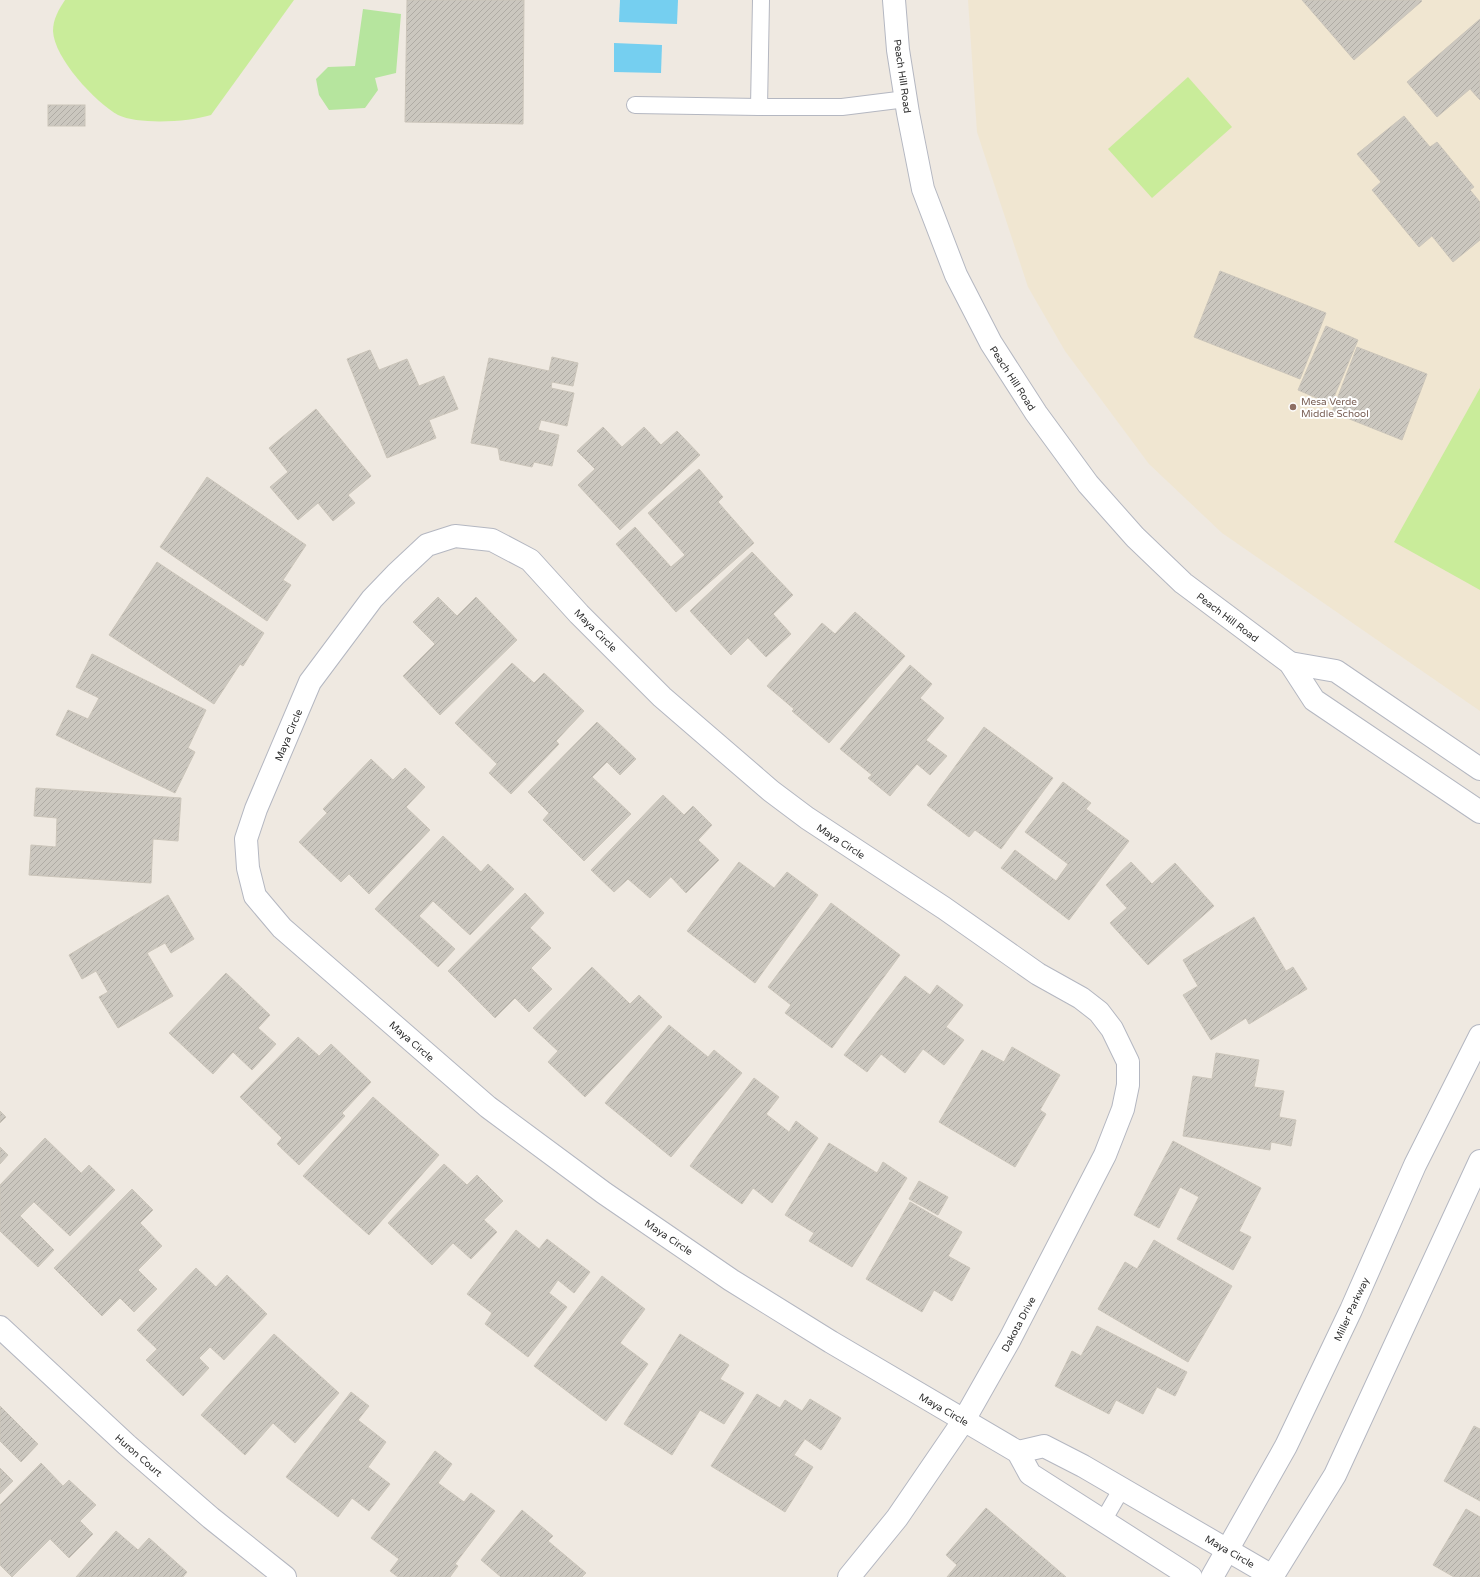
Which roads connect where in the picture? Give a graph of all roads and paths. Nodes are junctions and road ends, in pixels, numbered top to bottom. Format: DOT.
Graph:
graph roads {
  1 [pos="761,0"];
  2 [pos="894,0"];
  3 [pos="906,99"];
  4 [pos="635,105"];
  5 [pos="759,107"];
  6 [pos="1290,663"];
  7 [pos="1480,768"];
  8 [pos="1480,812"];
  9 [pos="1480,1036"];
  10 [pos="1119,1046"];
  11 [pos="1480,1161"];
  12 [pos="0,1327"];
  13 [pos="964,1420"];
  14 [pos="1018,1452"];
  15 [pos="1122,1488"];
  16 [pos="1103,1521"];
  17 [pos="1227,1550"];
  18 [pos="285,1577"];
  19 [pos="849,1577"];
  20 [pos="1191,1577"];
  21 [pos="1212,1577"];
  22 [pos="1272,1577"];
  1 -- 5 [label="lane"];
  2 -- 3 [label="street, Peach Hill Road"];
  3 -- 5 [label="lane"];
  3 -- 6 [label="street, Peach Hill Road"];
  4 -- 5 [label="lane"];
  6 -- 7 [label="street, Peach Hill Road"];
  6 -- 8 [label="street, Peach Hill Road"];
  9 -- 17 [label="street, Miller Parkway"];
  10 -- 13 [label="street, Dakota Drive"];
  10 -- 13 [label="street, Maya Circle"];
  11 -- 22 [label="street"];
  12 -- 18 [label="street, Huron Court"];
  13 -- 14 [label="street, Maya Circle"];
  13 -- 19 [label="street, Dakota Drive"];
  14 -- 15 [label="street, Maya Circle"];
  14 -- 16 [label="street"];
  15 -- 16 [label="lane"];
  15 -- 17 [label="street, Maya Circle"];
  16 -- 20 [label="street"];
  17 -- 21 [label="street, Miller Parkway"];
  17 -- 22 [label="street, Maya Circle"];
}
